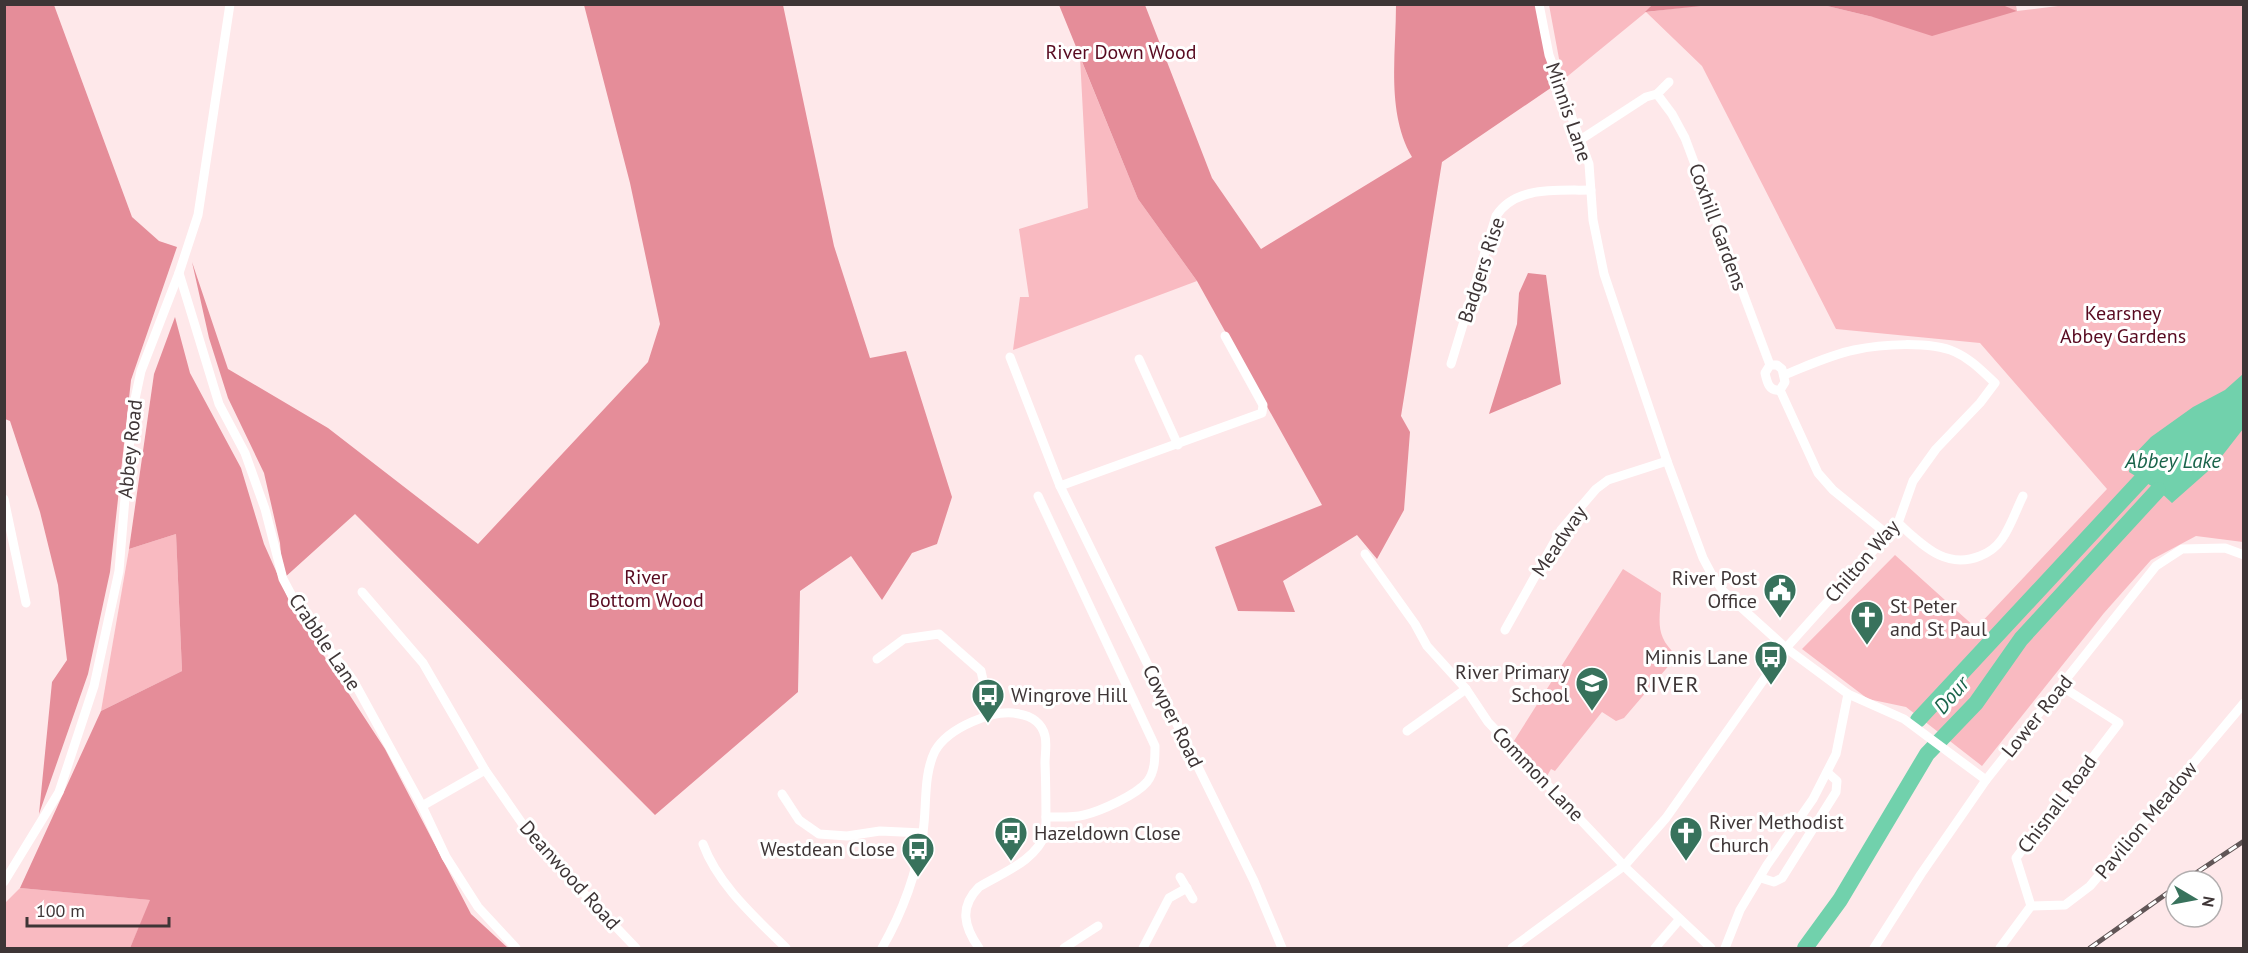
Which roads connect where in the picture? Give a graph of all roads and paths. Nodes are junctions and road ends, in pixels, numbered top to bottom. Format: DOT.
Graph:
graph roads {
  1 [pos="230,4"];
  2 [pos="1539,4"];
  3 [pos="1669,82"];
  4 [pos="1657,94"];
  5 [pos="1580,140"];
  6 [pos="1591,190"];
  7 [pos="179,273"];
  8 [pos="1225,336"];
  9 [pos="1010,357"];
  10 [pos="1139,359"];
  11 [pos="1451,364"];
  12 [pos="1770,365"];
  13 [pos="1784,375"];
  14 [pos="1780,390"];
  15 [pos="1178,444"];
  16 [pos="1667,460"];
  17 [pos="1060,486"];
  18 [pos="1038,496"];
  19 [pos="2023,496"];
  20 [pos="4,499"];
  21 [pos="1898,523"];
  22 [pos="1887,534"];
  23 [pos="1365,554"];
  24 [pos="2244,555"];
  25 [pos="362,592"];
  26 [pos="26,603"];
  27 [pos="1505,630"];
  28 [pos="1786,648"];
  29 [pos="877,659"];
  30 [pos="2061,686"];
  31 [pos="1466,689"];
  32 [pos="1848,694"];
  33 [pos="2244,703"];
  34 [pos="991,715"];
  35 [pos="1407,730"];
  36 [pos="485,770"];
  37 [pos="1827,772"];
  38 [pos="1986,780"];
  39 [pos="782,794"];
  40 [pos="422,806"];
  41 [pos="1046,817"];
  42 [pos="923,833"];
  43 [pos="703,844"];
  44 [pos="1624,865"];
  45 [pos="1180,877"];
  46 [pos="1761,878"];
  47 [pos="4,882"];
  48 [pos="1187,888"];
  49 [pos="1193,898"];
  50 [pos="2031,906"];
  51 [pos="1679,920"];
  52 [pos="1098,926"];
  53 [pos="516,948"];
  54 [pos="636,948"];
  55 [pos="786,948"];
  56 [pos="882,948"];
  57 [pos="979,948"];
  58 [pos="1066,948"];
  59 [pos="1143,948"];
  60 [pos="1282,948"];
  61 [pos="1512,948"];
  62 [pos="1654,948"];
  63 [pos="1711,948"];
  64 [pos="1725,948"];
  65 [pos="1874,948"];
  66 [pos="2000,948"];
  1 -- 7 [label="street, Abbey Road"];
  2 -- 5 [label="street, Minnis Lane"];
  3 -- 4 [label="street"];
  4 -- 5 [label="street"];
  4 -- 12 [label="street, Coxhill Gardens"];
  5 -- 6 [label="street, Minnis Lane"];
  6 -- 11 [label="street, Badgers Rise"];
  6 -- 16 [label="street, Minnis Lane"];
  7 -- 40 [label="street, Crabble Lane"];
  7 -- 47 [label="street, Abbey Road"];
  8 -- 15 [label="street"];
  9 -- 17 [label="street, Cowper Road"];
  10 -- 15 [label="street"];
  12 -- 13 [label="street"];
  12 -- 14 [label="street, Coxhill Gardens"];
  13 -- 14 [label="street"];
  13 -- 21 [label="street, Chilton Way"];
  14 -- 22 [label="street, Coxhill Gardens"];
  15 -- 17 [label="street"];
  16 -- 27 [label="street, Meadway"];
  16 -- 28 [label="street, Minnis Lane"];
  17 -- 60 [label="street, Cowper Road"];
  18 -- 41 [label="street"];
  19 -- 21 [label="street"];
  20 -- 26 [label="street"];
  21 -- 22 [label="street, Chilton Way"];
  22 -- 28 [label="street, Chilton Way"];
  23 -- 31 [label="street, Common Lane"];
  24 -- 30 [label="street, Lower Road"];
  25 -- 36 [label="street, Deanwood Road"];
  28 -- 32 [label="street, Minnis Lane"];
  28 -- 44 [label="street, Chilton Way"];
  29 -- 34 [label="street"];
  30 -- 38 [label="street, Lower Road"];
  30 -- 50 [label="street, Chisnall Road"];
  31 -- 35 [label="street"];
  31 -- 44 [label="street, Common Lane"];
  32 -- 37 [label="street"];
  32 -- 38 [label="street, Minnis Lane"];
  33 -- 50 [label="street, Pavilion Meadow"];
  34 -- 41 [label="street"];
  34 -- 42 [label="street"];
  36 -- 40 [label="street"];
  36 -- 54 [label="street, Deanwood Road"];
  37 -- 46 [label="street"];
  37 -- 46 [label="street"];
  38 -- 65 [label="street, Lower Road"];
  39 -- 42 [label="street"];
  40 -- 53 [label="street, Crabble Lane"];
  41 -- 57 [label="street"];
  42 -- 56 [label="street"];
  43 -- 55 [label="street"];
  44 -- 51 [label="street, Common Lane"];
  44 -- 61 [label="street, Chilton Way"];
  45 -- 48 [label="street"];
  46 -- 64 [label="street"];
  48 -- 49 [label="street"];
  48 -- 59 [label="street"];
  50 -- 66 [label="street"];
  51 -- 62 [label="street"];
  51 -- 63 [label="street, Common Lane"];
  52 -- 58 [label="street"];
}
